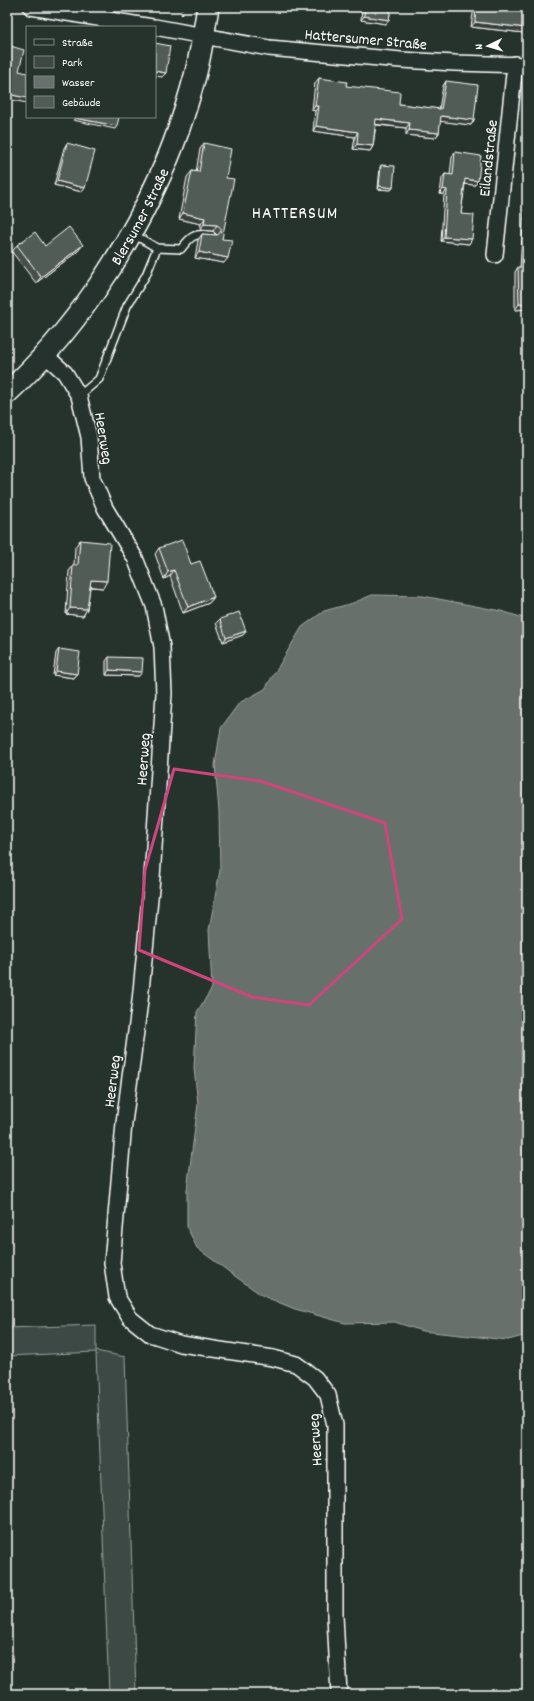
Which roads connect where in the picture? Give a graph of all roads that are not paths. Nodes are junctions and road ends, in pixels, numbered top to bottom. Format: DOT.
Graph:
graph roads {
  1 [pos="31,7"];
  2 [pos="208,7"];
  3 [pos="148,26"];
  4 [pos="156,27"];
  5 [pos="202,36"];
  6 [pos="521,64"];
  7 [pos="131,233"];
  8 [pos="212,236"];
  9 [pos="157,248"];
  10 [pos="495,255"];
  11 [pos="44,355"];
  12 [pos="7,393"];
  13 [pos="79,396"];
  14 [pos="339,1694"];
  1 -- 3 [label="street, Hattersumer Straße"];
  2 -- 5 [label="main road, Blersumer Straße"];
  4 -- 5 [label="street, Hattersumer Straße"];
  5 -- 6 [label="street, Hattersumer Straße"];
  5 -- 7 [label="main road, Blersumer Straße"];
  6 -- 10 [label="street, Eilandstraße"];
  7 -- 9 [label="lane"];
  7 -- 11 [label="main road, Blersumer Straße"];
  8 -- 9 [label="lane"];
  9 -- 13 [label="lane"];
  11 -- 12 [label="main road, Blersumer Straße"];
  11 -- 13 [label="street, Heerweg"];
  13 -- 14 [label="street, Heerweg"];
}
